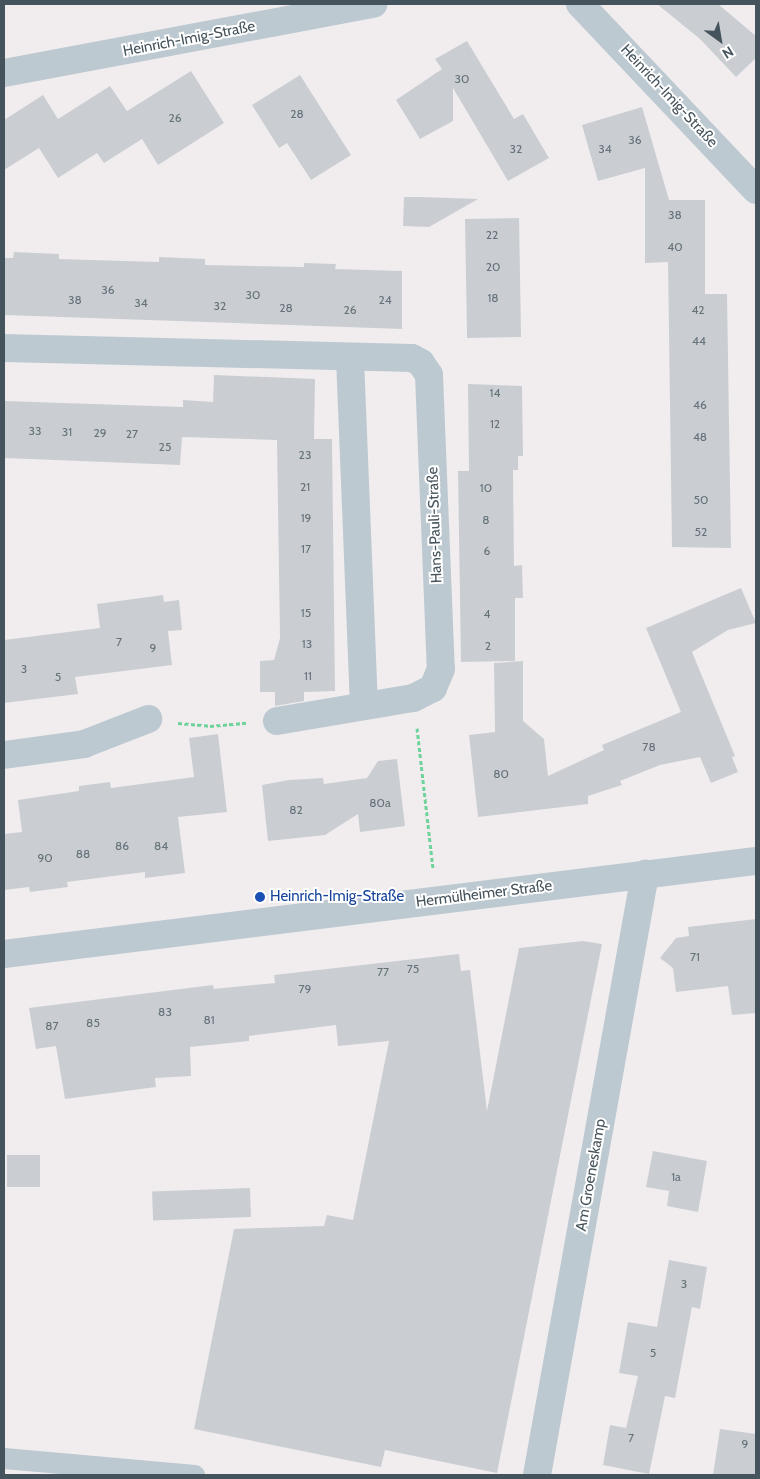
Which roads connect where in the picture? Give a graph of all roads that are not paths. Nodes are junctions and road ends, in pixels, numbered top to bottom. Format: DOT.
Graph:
graph roads {
  1 [pos="374,4"];
  2 [pos="580,4"];
  3 [pos="4,74"];
  4 [pos="756,190"];
  5 [pos="4,348"];
  6 [pos="350,358"];
  7 [pos="364,706"];
  8 [pos="148,719"];
  9 [pos="277,721"];
  10 [pos="4,755"];
  11 [pos="756,861"];
  12 [pos="645,874"];
  13 [pos="4,954"];
  14 [pos="4,1458"];
  15 [pos="194,1475"];
  16 [pos="537,1475"];
  1 -- 3 [label="street, Heinrich-Imig-Straße"];
  2 -- 4 [label="street, Heinrich-Imig-Straße"];
  5 -- 6 [label="street, Hans-Pauli-Straße"];
  6 -- 7 [label="street"];
  6 -- 7 [label="street, Hans-Pauli-Straße"];
  7 -- 9 [label="street, Hans-Pauli-Straße"];
  8 -- 10 [label="street"];
  11 -- 12 [label="street, Hermülheimer Straße"];
  12 -- 13 [label="street, Hermülheimer Straße"];
  12 -- 16 [label="street, Am Groeneskamp"];
  14 -- 15 [label="lane"];
}
